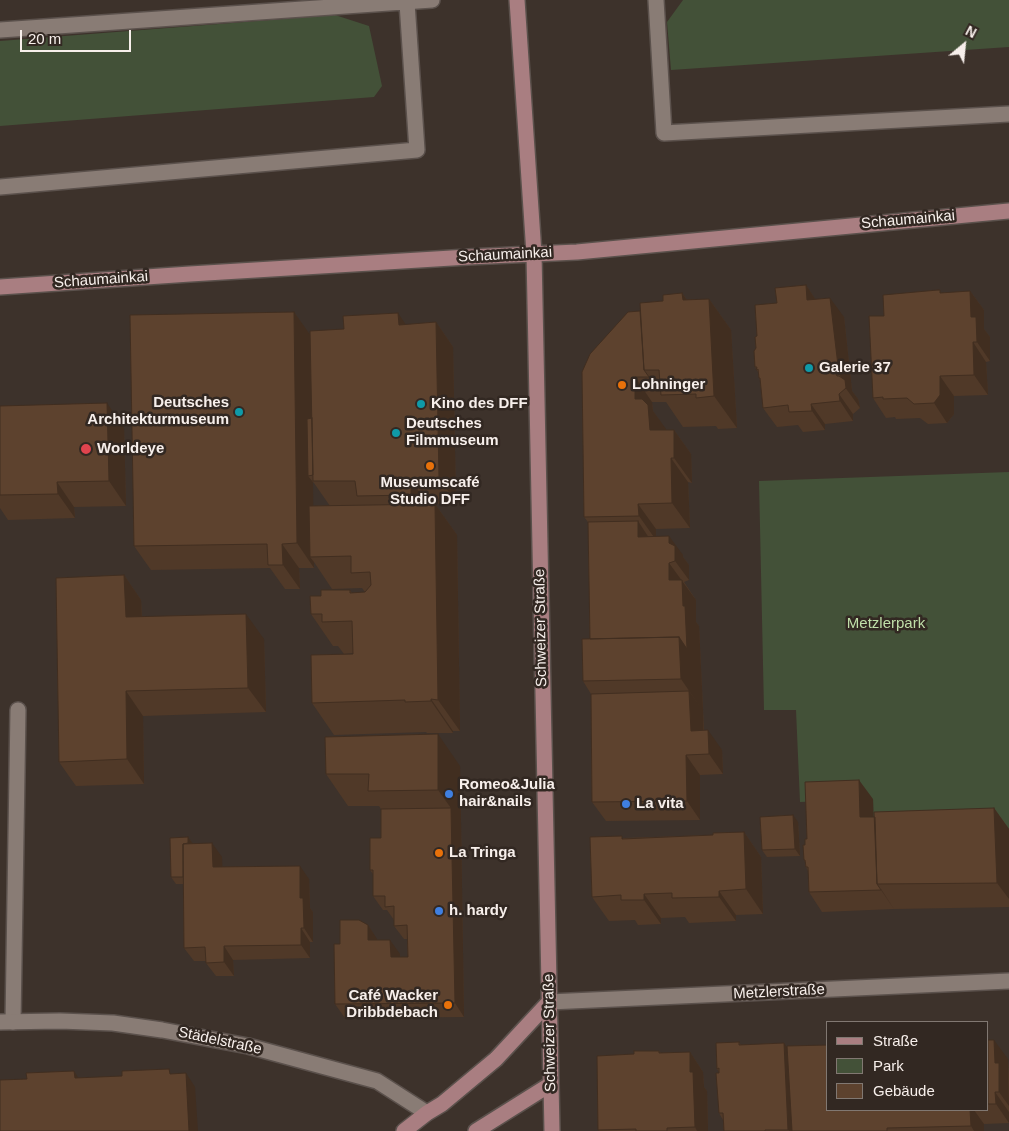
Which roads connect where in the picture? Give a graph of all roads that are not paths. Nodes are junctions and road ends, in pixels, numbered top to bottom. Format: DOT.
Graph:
graph roads {
  1 [pos="432,0"];
  2 [pos="517,0"];
  3 [pos="656,0"];
  4 [pos="407,3"];
  5 [pos="0,30"];
  6 [pos="1009,114"];
  7 [pos="0,187"];
  8 [pos="1009,211"];
  9 [pos="534,254"];
  10 [pos="0,288"];
  11 [pos="18,710"];
  12 [pos="1009,981"];
  13 [pos="549,1002"];
  14 [pos="6,1022"];
  15 [pos="551,1084"];
  16 [pos="427,1113"];
  17 [pos="404,1131"];
  18 [pos="476,1131"];
  19 [pos="552,1131"];
  1 -- 4 [label="street"];
  2 -- 9 [label="main road, Schweizer Straße"];
  3 -- 6 [label="street"];
  4 -- 5 [label="street"];
  4 -- 7 [label="street"];
  8 -- 9 [label="main road, Schaumainkai"];
  9 -- 10 [label="main road, Schaumainkai"];
  9 -- 13 [label="main road, Schweizer Straße"];
  11 -- 14 [label="street"];
  12 -- 13 [label="street, Metzlerstraße"];
  13 -- 15 [label="main road, Schweizer Straße"];
  13 -- 16 [label="main road"];
  14 -- 16 [label="street, Städelstraße"];
  15 -- 18 [label="main road"];
  15 -- 19 [label="main road, Schweizer Straße"];
  16 -- 17 [label="main road"];
}
